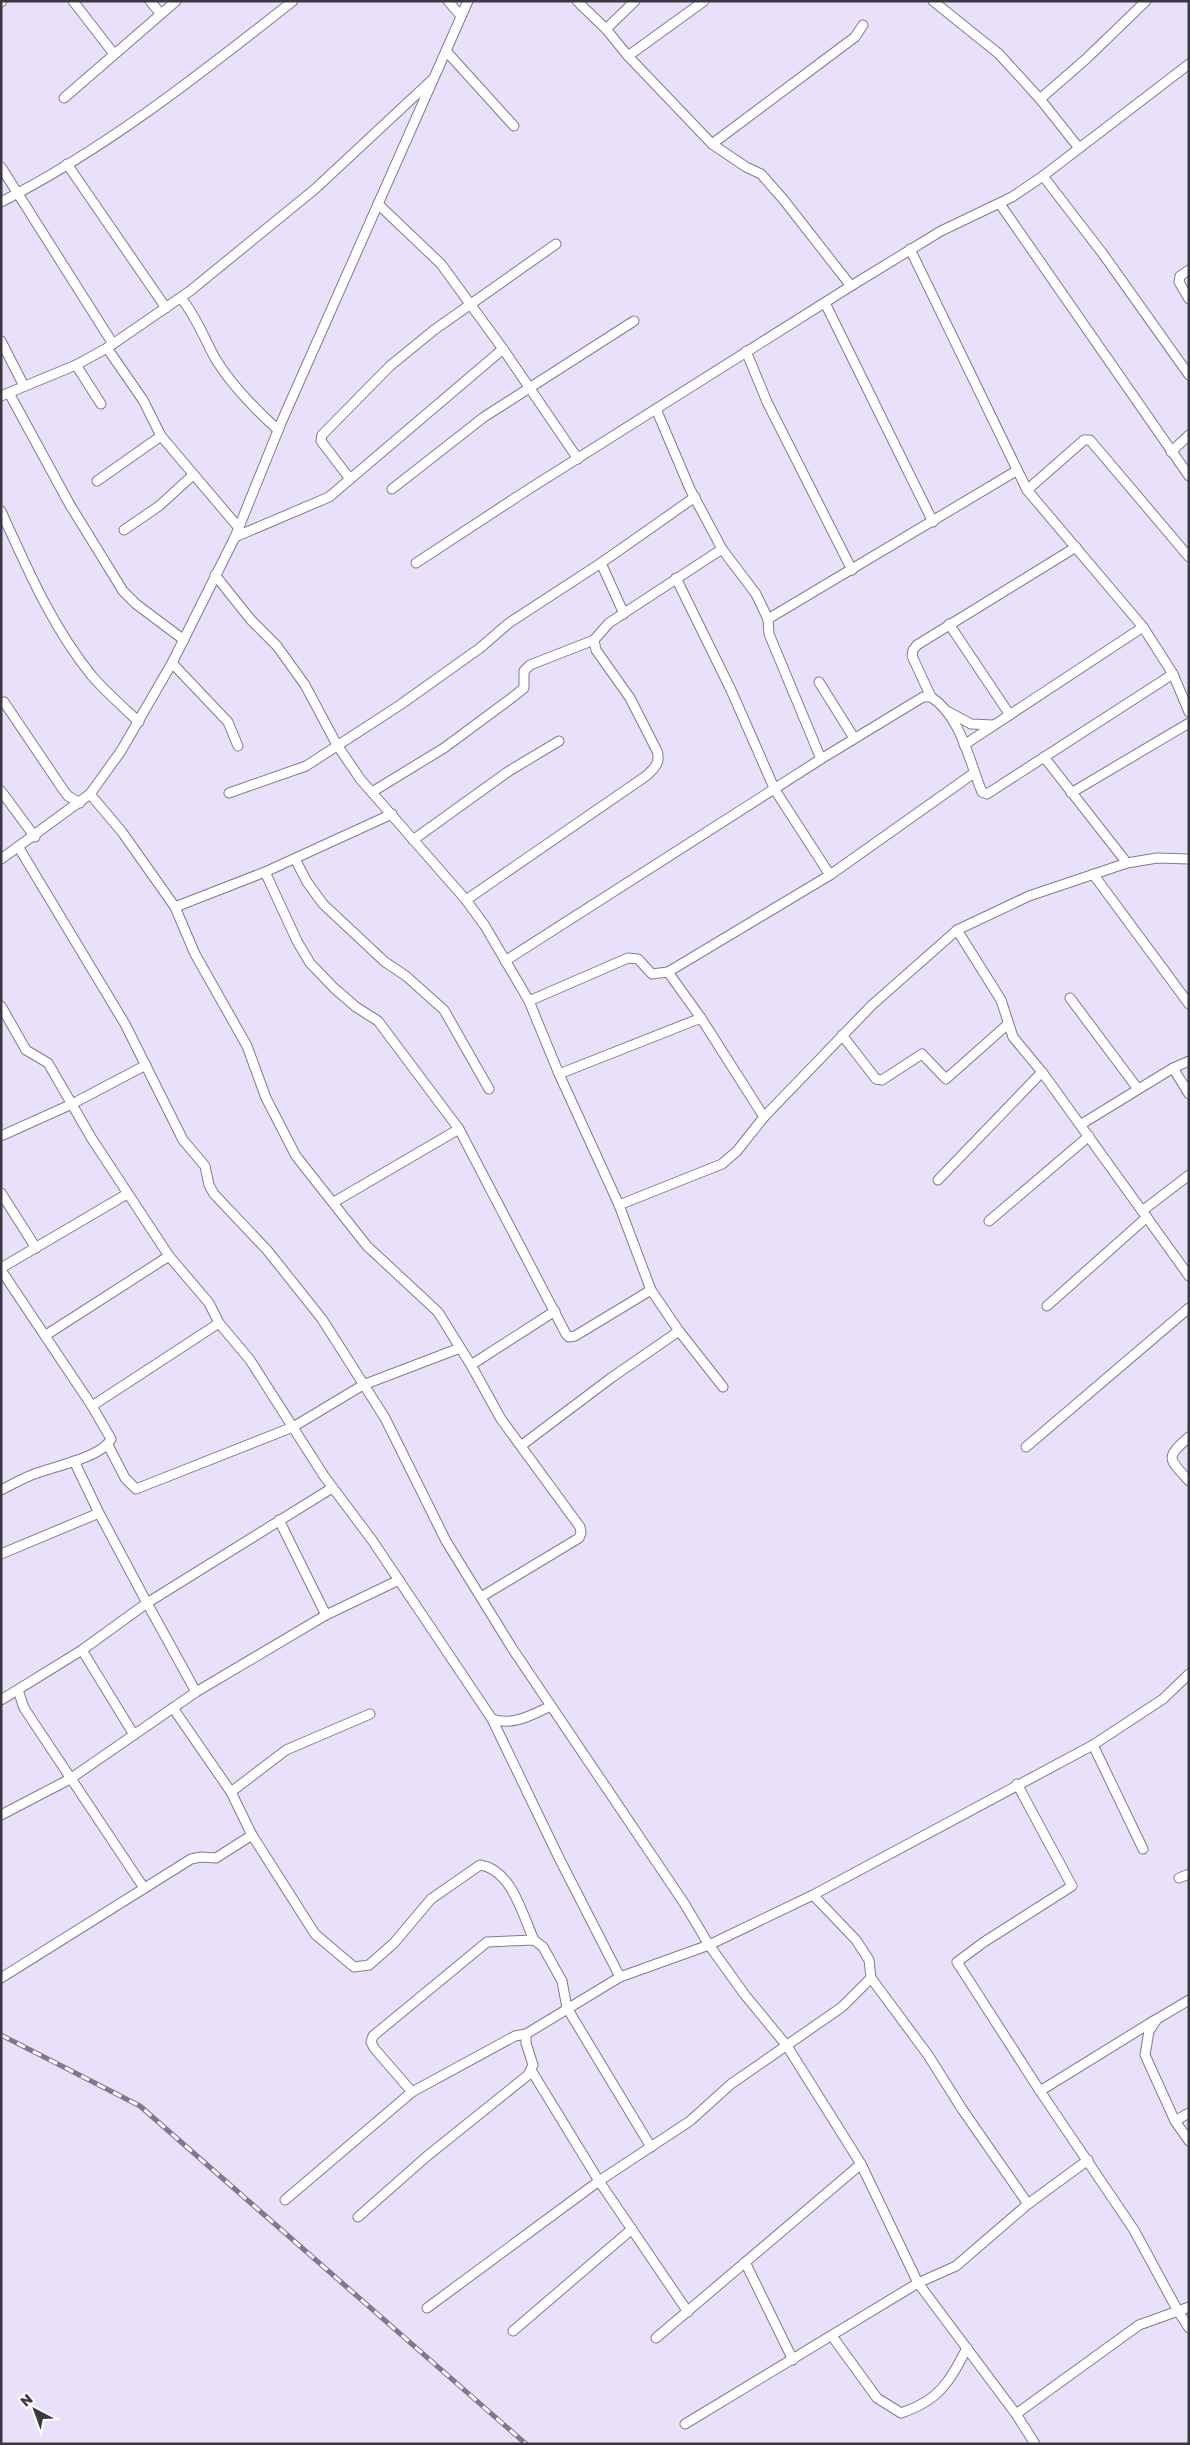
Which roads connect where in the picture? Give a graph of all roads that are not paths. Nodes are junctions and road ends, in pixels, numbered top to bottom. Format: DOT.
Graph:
graph roads {
  1 [pos="73,1"];
  2 [pos="150,1"];
  3 [pos="176,1"];
  4 [pos="293,1"];
  5 [pos="448,1"];
  6 [pos="468,1"];
  7 [pos="577,1"];
  8 [pos="635,1"];
  9 [pos="703,1"];
  10 [pos="933,1"];
  11 [pos="1146,1"];
  12 [pos="161,14"];
  13 [pos="461,16"];
  14 [pos="863,25"];
  15 [pos="606,29"];
  16 [pos="446,51"];
  17 [pos="114,54"];
  18 [pos="628,56"];
  19 [pos="1189,64"];
  20 [pos="437,76"];
  21 [pos="64,98"];
  22 [pos="1040,99"];
  23 [pos="514,126"];
  24 [pos="712,144"];
  25 [pos="1080,148"];
  26 [pos="67,164"];
  27 [pos="1,166"];
  28 [pos="1043,176"];
  29 [pos="20,193"];
  30 [pos="1,202"];
  31 [pos="378,204"];
  32 [pos="1000,204"];
  33 [pos="556,244"];
  34 [pos="910,249"];
  35 [pos="1189,270"];
  36 [pos="851,286"];
  37 [pos="181,298"];
  38 [pos="1189,299"];
  39 [pos="825,303"];
  40 [pos="469,305"];
  41 [pos="166,308"];
  42 [pos="634,320"];
  43 [pos="1,340"];
  44 [pos="110,346"];
  45 [pos="503,349"];
  46 [pos="746,351"];
  47 [pos="76,365"];
  48 [pos="1189,375"];
  49 [pos="24,386"];
  50 [pos="529,387"];
  51 [pos="5,394"];
  52 [pos="101,404"];
  53 [pos="656,409"];
  54 [pos="278,430"];
  55 [pos="1189,435"];
  56 [pos="160,436"];
  57 [pos="1171,452"];
  58 [pos="578,459"];
  59 [pos="1016,471"];
  60 [pos="193,475"];
  61 [pos="1189,476"];
  62 [pos="350,479"];
  63 [pos="97,482"];
  64 [pos="392,489"];
  65 [pos="1027,490"];
  66 [pos="695,497"];
  67 [pos="1,511"];
  68 [pos="934,522"];
  69 [pos="124,530"];
  70 [pos="237,532"];
  71 [pos="1076,547"];
  72 [pos="722,549"];
  73 [pos="1189,557"];
  74 [pos="416,563"];
  75 [pos="601,563"];
  76 [pos="852,570"];
  77 [pos="215,575"];
  78 [pos="676,578"];
  79 [pos="624,614"];
  80 [pos="768,619"];
  81 [pos="949,624"];
  82 [pos="1143,627"];
  83 [pos="184,640"];
  84 [pos="594,640"];
  85 [pos="172,663"];
  86 [pos="1174,674"];
  87 [pos="819,682"];
  88 [pos="1185,689"];
  89 [pos="931,697"];
  90 [pos="4,702"];
  91 [pos="947,711"];
  92 [pos="1189,712"];
  93 [pos="1010,714"];
  94 [pos="139,722"];
  95 [pos="1189,723"];
  96 [pos="994,725"];
  97 [pos="854,738"];
  98 [pos="559,741"];
  99 [pos="337,745"];
  100 [pos="964,745"];
  101 [pos="238,746"];
  102 [pos="1044,757"];
  103 [pos="821,759"];
  104 [pos="974,773"];
  105 [pos="775,790"];
  106 [pos="1,791"];
  107 [pos="372,792"];
  108 [pos="229,793"];
  109 [pos="1071,793"];
  110 [pos="90,794"];
  111 [pos="80,803"];
  112 [pos="392,814"];
  113 [pos="34,837"];
  114 [pos="413,840"];
  115 [pos="19,848"];
  116 [pos="1,859"];
  117 [pos="295,859"];
  118 [pos="1189,860"];
  119 [pos="1127,863"];
  120 [pos="266,872"];
  121 [pos="1093,874"];
  122 [pos="830,876"];
  123 [pos="466,900"];
  124 [pos="175,907"];
  125 [pos="956,930"];
  126 [pos="505,961"];
  127 [pos="668,972"];
  128 [pos="1070,998"];
  129 [pos="529,1001"];
  130 [pos="1189,1004"];
  131 [pos="1,1006"];
  132 [pos="701,1018"];
  133 [pos="1008,1024"];
  134 [pos="842,1034"];
  135 [pos="1189,1061"];
  136 [pos="146,1065"];
  137 [pos="1173,1068"];
  138 [pos="1042,1072"];
  139 [pos="559,1074"];
  140 [pos="489,1089"];
  141 [pos="1138,1090"];
  142 [pos="1189,1094"];
  143 [pos="72,1104"];
  144 [pos="764,1117"];
  145 [pos="1080,1125"];
  146 [pos="459,1129"];
  147 [pos="1,1136"];
  148 [pos="1089,1136"];
  149 [pos="1189,1175"];
  150 [pos="938,1180"];
  151 [pos="1,1193"];
  152 [pos="127,1194"];
  153 [pos="334,1202"];
  154 [pos="619,1205"];
  155 [pos="1144,1214"];
  156 [pos="989,1221"];
  157 [pos="36,1248"];
  158 [pos="169,1256"];
  159 [pos="1,1269"];
  160 [pos="1189,1276"];
  161 [pos="651,1290"];
  162 [pos="1046,1306"];
  163 [pos="1189,1308"];
  164 [pos="555,1311"];
  165 [pos="219,1323"];
  166 [pos="679,1331"];
  167 [pos="46,1335"];
  168 [pos="460,1348"];
  169 [pos="471,1365"];
  170 [pos="363,1385"];
  171 [pos="723,1387"];
  172 [pos="92,1406"];
  173 [pos="293,1427"];
  174 [pos="1189,1436"];
  175 [pos="108,1445"];
  176 [pos="522,1445"];
  177 [pos="1026,1447"];
  178 [pos="74,1461"];
  179 [pos="1189,1480"];
  180 [pos="332,1488"];
  181 [pos="1,1490"];
  182 [pos="99,1513"];
  183 [pos="279,1520"];
  184 [pos="1,1554"];
  185 [pos="399,1580"];
  186 [pos="481,1597"];
  187 [pos="147,1603"];
  188 [pos="326,1615"];
  189 [pos="82,1650"];
  190 [pos="1189,1674"];
  191 [pos="18,1690"];
  192 [pos="196,1692"];
  193 [pos="1,1700"];
  194 [pos="552,1706"];
  195 [pos="173,1708"];
  196 [pos="370,1714"];
  197 [pos="492,1719"];
  198 [pos="134,1735"];
  199 [pos="1093,1745"];
  200 [pos="70,1779"];
  201 [pos="1017,1784"];
  202 [pos="232,1792"];
  203 [pos="1,1815"];
  204 [pos="252,1835"];
  205 [pos="1143,1849"];
  206 [pos="1189,1874"];
  207 [pos="1178,1878"];
  208 [pos="144,1888"];
  209 [pos="813,1894"];
  210 [pos="534,1940"];
  211 [pos="709,1945"];
  212 [pos="620,1977"];
  213 [pos="1,1978"];
  214 [pos="871,1978"];
  215 [pos="1189,2000"];
  216 [pos="567,2008"];
  217 [pos="1157,2019"];
  218 [pos="526,2034"];
  219 [pos="787,2046"];
  220 [pos="531,2070"];
  221 [pos="1040,2091"];
  222 [pos="412,2092"];
  223 [pos="1189,2114"];
  224 [pos="1175,2121"];
  225 [pos="1189,2141"];
  226 [pos="651,2147"];
  227 [pos="1088,2160"];
  228 [pos="861,2164"];
  229 [pos="599,2180"];
  230 [pos="286,2200"];
  231 [pos="1028,2204"];
  232 [pos="358,2217"];
  233 [pos="632,2229"];
  234 [pos="746,2262"];
  235 [pos="918,2283"];
  236 [pos="1189,2307"];
  237 [pos="427,2308"];
  238 [pos="1178,2311"];
  239 [pos="688,2312"];
  240 [pos="1189,2328"];
  241 [pos="513,2331"];
  242 [pos="832,2336"];
  243 [pos="656,2338"];
  244 [pos="967,2348"];
  245 [pos="793,2360"];
  246 [pos="1016,2414"];
  247 [pos="685,2424"];
  248 [pos="1035,2444"];
  1 -- 17 [label="street"];
  2 -- 12 [label="street"];
  3 -- 12 [label="street"];
  4 -- 26 [label="street"];
  5 -- 13 [label="street"];
  6 -- 13 [label="street"];
  7 -- 15 [label="street"];
  8 -- 15 [label="street"];
  9 -- 18 [label="street"];
  10 -- 22 [label="street"];
  11 -- 22 [label="street"];
  12 -- 17 [label="street"];
  13 -- 16 [label="street"];
  14 -- 24 [label="street"];
  15 -- 18 [label="street"];
  16 -- 20 [label="street"];
  16 -- 23 [label="street"];
  17 -- 21 [label="street"];
  18 -- 24 [label="street"];
  19 -- 25 [label="street"];
  20 -- 31 [label="street"];
  20 -- 37 [label="street"];
  22 -- 25 [label="street"];
  24 -- 36 [label="street"];
  25 -- 28 [label="street"];
  26 -- 29 [label="street"];
  26 -- 41 [label="street"];
  27 -- 29 [label="street"];
  28 -- 32 [label="street"];
  28 -- 48 [label="street"];
  29 -- 30 [label="street"];
  29 -- 44 [label="street"];
  31 -- 40 [label="street"];
  31 -- 54 [label="street"];
  32 -- 34 [label="street"];
  32 -- 57 [label="street"];
  33 -- 40 [label="street"];
  34 -- 36 [label="street"];
  34 -- 59 [label="street"];
  35 -- 38 [label="street"];
  36 -- 39 [label="street"];
  37 -- 41 [label="street"];
  37 -- 54 [label="street"];
  39 -- 46 [label="street"];
  39 -- 68 [label="street"];
  40 -- 45 [label="street"];
  40 -- 62 [label="street"];
  41 -- 44 [label="street"];
  42 -- 50 [label="street"];
  43 -- 49 [label="street"];
  44 -- 47 [label="street"];
  44 -- 56 [label="street"];
  45 -- 50 [label="street"];
  45 -- 62 [label="street"];
  46 -- 53 [label="street"];
  46 -- 76 [label="street"];
  47 -- 49 [label="street"];
  47 -- 52 [label="street"];
  49 -- 51 [label="street"];
  50 -- 58 [label="street"];
  50 -- 64 [label="street"];
  51 -- 83 [label="street"];
  53 -- 58 [label="street"];
  53 -- 66 [label="street"];
  54 -- 70 [label="street"];
  55 -- 57 [label="street"];
  56 -- 60 [label="street"];
  56 -- 63 [label="street"];
  57 -- 61 [label="street"];
  58 -- 74 [label="street"];
  59 -- 65 [label="street"];
  59 -- 68 [label="street"];
  60 -- 69 [label="street"];
  60 -- 70 [label="street"];
  62 -- 70 [label="street"];
  65 -- 71 [label="street"];
  65 -- 73 [label="street"];
  66 -- 72 [label="street"];
  66 -- 75 [label="street"];
  67 -- 94 [label="street"];
  68 -- 76 [label="street"];
  70 -- 77 [label="street"];
  71 -- 81 [label="street"];
  71 -- 82 [label="street"];
  72 -- 78 [label="street"];
  72 -- 80 [label="street"];
  75 -- 79 [label="street"];
  75 -- 99 [label="street"];
  76 -- 80 [label="street"];
  77 -- 83 [label="street"];
  77 -- 99 [label="street"];
  78 -- 79 [label="street"];
  78 -- 105 [label="street"];
  79 -- 84 [label="street"];
  80 -- 103 [label="street"];
  81 -- 89 [label="street"];
  81 -- 93 [label="street"];
  82 -- 86 [label="street"];
  82 -- 93 [label="street"];
  83 -- 85 [label="street"];
  84 -- 107 [label="street"];
  84 -- 123 [label="street"];
  85 -- 94 [label="street"];
  85 -- 101 [label="street"];
  86 -- 88 [label="street"];
  86 -- 102 [label="street"];
  87 -- 97 [label="street"];
  88 -- 92 [label="street"];
  89 -- 91 [label="street"];
  89 -- 97 [label="street"];
  90 -- 111 [label="street"];
  91 -- 96 [label="street"];
  91 -- 100 [label="street"];
  93 -- 96 [label="street"];
  94 -- 110 [label="street"];
  95 -- 109 [label="street"];
  96 -- 100 [label="street"];
  97 -- 103 [label="street"];
  98 -- 114 [label="street"];
  99 -- 107 [label="street"];
  99 -- 108 [label="street"];
  100 -- 104 [label="street"];
  102 -- 104 [label="street"];
  102 -- 109 [label="street"];
  103 -- 105 [label="street"];
  104 -- 122 [label="street"];
  105 -- 122 [label="street"];
  105 -- 126 [label="street"];
  106 -- 113 [label="street"];
  107 -- 112 [label="street"];
  109 -- 119 [label="street"];
  110 -- 111 [label="street"];
  110 -- 124 [label="street"];
  111 -- 113 [label="street"];
  112 -- 114 [label="street"];
  112 -- 117 [label="street"];
  113 -- 115 [label="street"];
  114 -- 123 [label="street"];
  115 -- 116 [label="street"];
  115 -- 136 [label="street"];
  117 -- 120 [label="street"];
  117 -- 140 [label="street"];
  118 -- 119 [label="street"];
  119 -- 121 [label="street"];
  120 -- 124 [label="street"];
  120 -- 146 [label="street"];
  121 -- 125 [label="street"];
  121 -- 130 [label="street"];
  122 -- 127 [label="street"];
  123 -- 126 [label="street"];
  124 -- 153 [label="street"];
  125 -- 133 [label="street"];
  125 -- 134 [label="street"];
  126 -- 129 [label="street"];
  127 -- 129 [label="street"];
  127 -- 132 [label="street"];
  128 -- 141 [label="street"];
  129 -- 139 [label="street"];
  131 -- 143 [label="street"];
  132 -- 139 [label="street"];
  132 -- 144 [label="street"];
  133 -- 134 [label="street"];
  133 -- 138 [label="street"];
  134 -- 144 [label="street"];
  135 -- 137 [label="street"];
  136 -- 143 [label="street"];
  136 -- 170 [label="street"];
  137 -- 141 [label="street"];
  137 -- 142 [label="street"];
  138 -- 145 [label="street"];
  138 -- 150 [label="street"];
  139 -- 154 [label="street"];
  141 -- 145 [label="street"];
  143 -- 147 [label="street"];
  143 -- 152 [label="street"];
  144 -- 154 [label="street"];
  145 -- 148 [label="street"];
  146 -- 153 [label="street"];
  146 -- 164 [label="street"];
  148 -- 155 [label="street"];
  148 -- 156 [label="street"];
  149 -- 155 [label="street"];
  151 -- 157 [label="street"];
  152 -- 157 [label="street"];
  152 -- 158 [label="street"];
  153 -- 168 [label="street"];
  154 -- 161 [label="street"];
  155 -- 160 [label="street"];
  155 -- 162 [label="street"];
  157 -- 159 [label="street"];
  158 -- 165 [label="street"];
  158 -- 167 [label="street"];
  159 -- 167 [label="street"];
  161 -- 164 [label="street"];
  161 -- 166 [label="street"];
  163 -- 177 [label="street"];
  164 -- 169 [label="street"];
  165 -- 172 [label="street"];
  165 -- 173 [label="street"];
  166 -- 171 [label="street"];
  166 -- 176 [label="street"];
  167 -- 172 [label="street"];
  168 -- 169 [label="street"];
  168 -- 170 [label="street"];
  169 -- 176 [label="street"];
  170 -- 173 [label="street"];
  170 -- 186 [label="street"];
  172 -- 175 [label="street"];
  173 -- 175 [label="street"];
  173 -- 180 [label="street"];
  174 -- 179 [label="street"];
  175 -- 178 [label="street"];
  176 -- 186 [label="street"];
  178 -- 181 [label="street"];
  178 -- 182 [label="street"];
  180 -- 183 [label="street"];
  180 -- 185 [label="street"];
  182 -- 184 [label="street"];
  182 -- 187 [label="street"];
  183 -- 187 [label="street"];
  183 -- 188 [label="street"];
  185 -- 188 [label="street"];
  185 -- 197 [label="street"];
  186 -- 194 [label="street"];
  187 -- 189 [label="street"];
  187 -- 192 [label="street"];
  188 -- 192 [label="street"];
  189 -- 191 [label="street"];
  189 -- 198 [label="street"];
  190 -- 199 [label="street"];
  191 -- 193 [label="street"];
  191 -- 200 [label="street"];
  192 -- 195 [label="street"];
  194 -- 197 [label="street"];
  194 -- 211 [label="street"];
  195 -- 198 [label="street"];
  195 -- 202 [label="street"];
  196 -- 202 [label="street"];
  197 -- 212 [label="street"];
  198 -- 200 [label="street"];
  199 -- 201 [label="street"];
  199 -- 205 [label="street"];
  200 -- 203 [label="street"];
  200 -- 208 [label="street"];
  201 -- 209 [label="street"];
  201 -- 221 [label="street"];
  202 -- 204 [label="street"];
  204 -- 208 [label="street"];
  204 -- 210 [label="street"];
  206 -- 207 [label="street"];
  208 -- 213 [label="street"];
  209 -- 211 [label="street"];
  209 -- 214 [label="street"];
  210 -- 216 [label="street"];
  210 -- 222 [label="street"];
  211 -- 212 [label="street"];
  211 -- 219 [label="street"];
  212 -- 216 [label="street"];
  214 -- 219 [label="street"];
  214 -- 231 [label="street"];
  215 -- 217 [label="street"];
  216 -- 218 [label="street"];
  216 -- 226 [label="street"];
  217 -- 221 [label="street"];
  217 -- 224 [label="street"];
  218 -- 220 [label="street"];
  218 -- 222 [label="street"];
  219 -- 226 [label="street"];
  219 -- 228 [label="street"];
  220 -- 229 [label="street"];
  220 -- 232 [label="street"];
  221 -- 227 [label="street"];
  222 -- 230 [label="street"];
  223 -- 224 [label="street"];
  224 -- 225 [label="street"];
  226 -- 229 [label="street"];
  227 -- 231 [label="street"];
  227 -- 238 [label="street"];
  228 -- 234 [label="street"];
  228 -- 235 [label="street"];
  229 -- 233 [label="street"];
  229 -- 237 [label="street"];
  231 -- 235 [label="street"];
  233 -- 239 [label="street"];
  233 -- 241 [label="street"];
  234 -- 239 [label="street"];
  234 -- 245 [label="street"];
  235 -- 242 [label="street"];
  235 -- 244 [label="street"];
  236 -- 238 [label="street"];
  238 -- 240 [label="street"];
  238 -- 246 [label="street"];
  239 -- 243 [label="street"];
  242 -- 244 [label="street"];
  242 -- 245 [label="street"];
  244 -- 246 [label="street"];
  245 -- 247 [label="street"];
  246 -- 248 [label="street"];
}
